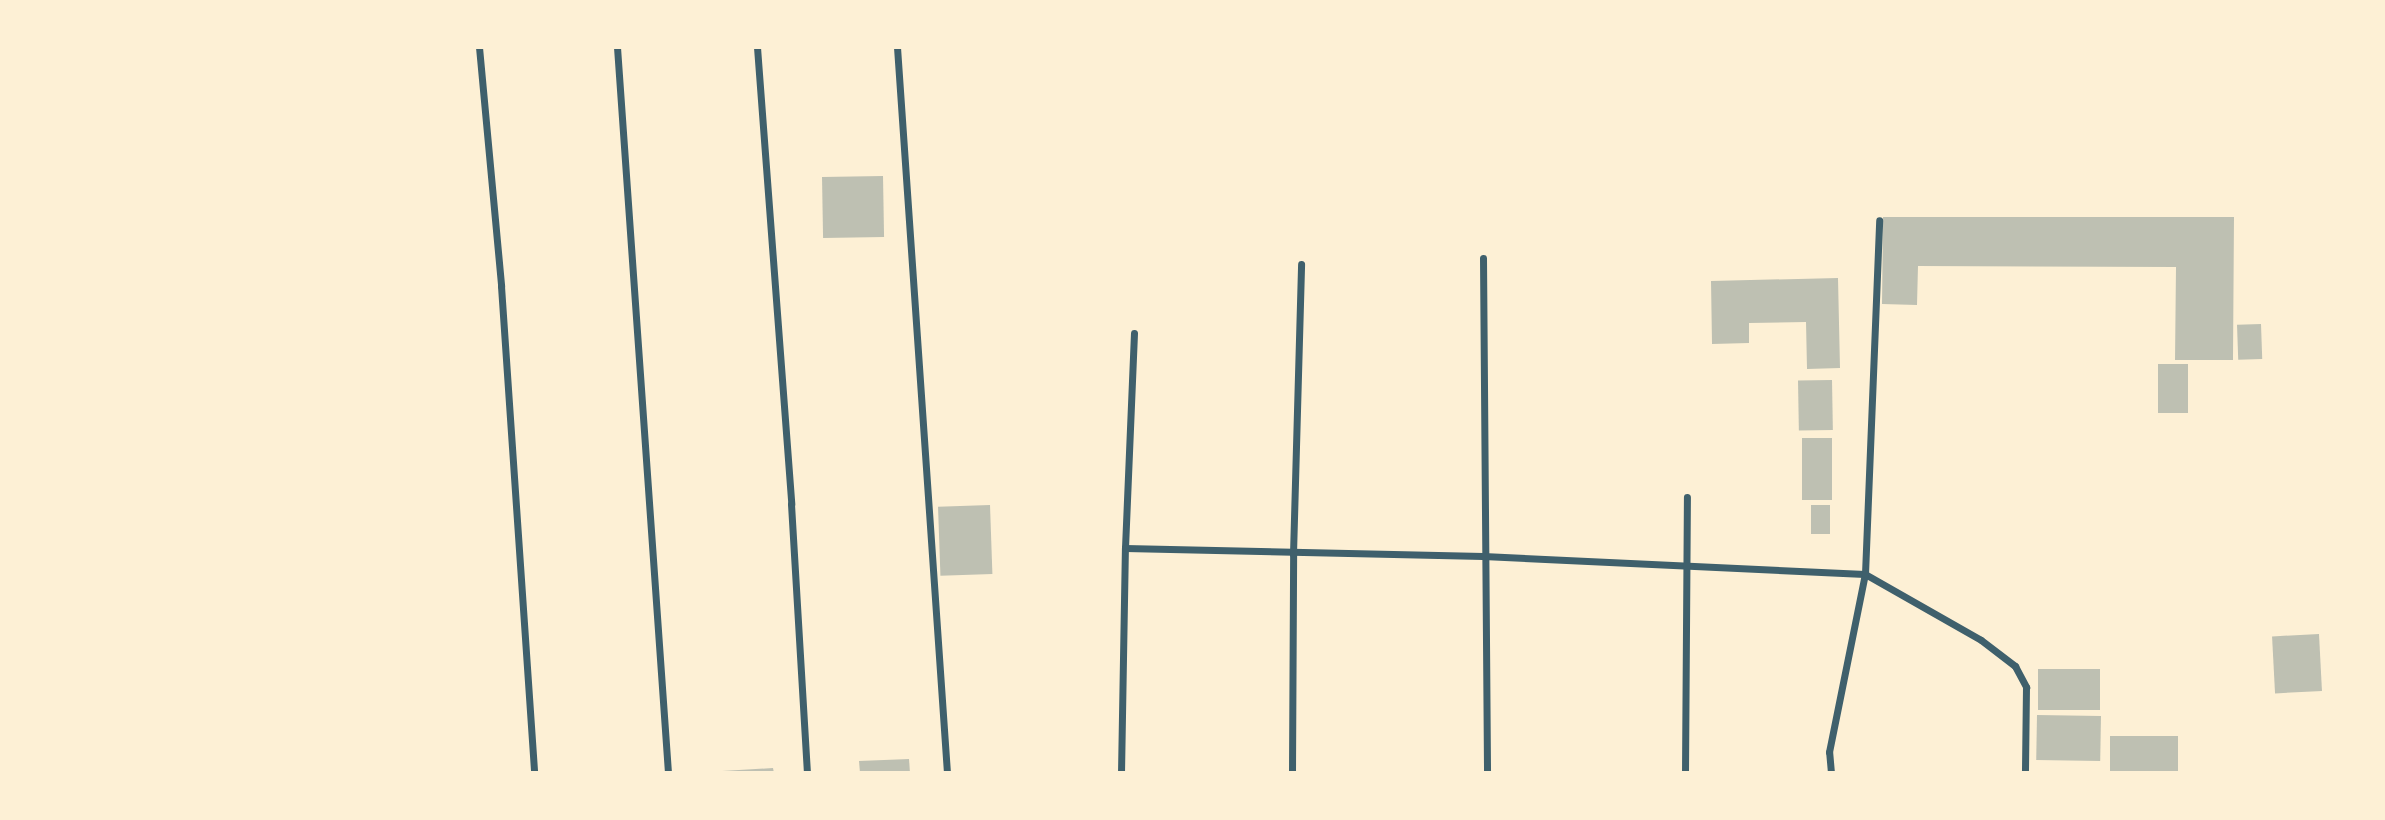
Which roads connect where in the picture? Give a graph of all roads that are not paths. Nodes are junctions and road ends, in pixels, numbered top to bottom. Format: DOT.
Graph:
graph roads {
  1 [pos="479,47"];
  2 [pos="617,47"];
  3 [pos="757,47"];
  4 [pos="897,47"];
  5 [pos="1879,219"];
  6 [pos="1483,258"];
  7 [pos="1301,264"];
  8 [pos="1134,333"];
  9 [pos="1687,497"];
  10 [pos="1125,548"];
  11 [pos="1293,554"];
  12 [pos="1483,556"];
  13 [pos="1686,564"];
  14 [pos="1864,574"];
  15 [pos="534,773"];
  16 [pos="667,773"];
  17 [pos="807,773"];
  18 [pos="947,773"];
  19 [pos="1121,773"];
  20 [pos="1292,773"];
  21 [pos="1487,773"];
  22 [pos="1685,773"];
  23 [pos="1831,773"];
  24 [pos="2025,773"];
  1 -- 15 [label="street"];
  2 -- 16 [label="street"];
  3 -- 17 [label="street"];
  4 -- 18 [label="street"];
  5 -- 14 [label="street"];
  6 -- 12 [label="street"];
  7 -- 11 [label="street"];
  8 -- 10 [label="street"];
  9 -- 13 [label="street"];
  10 -- 11 [label="street"];
  10 -- 19 [label="street"];
  11 -- 12 [label="street"];
  11 -- 20 [label="street"];
  12 -- 13 [label="street"];
  12 -- 21 [label="street"];
  13 -- 14 [label="street"];
  13 -- 22 [label="street"];
  14 -- 23 [label="street"];
  14 -- 24 [label="street"];
}
